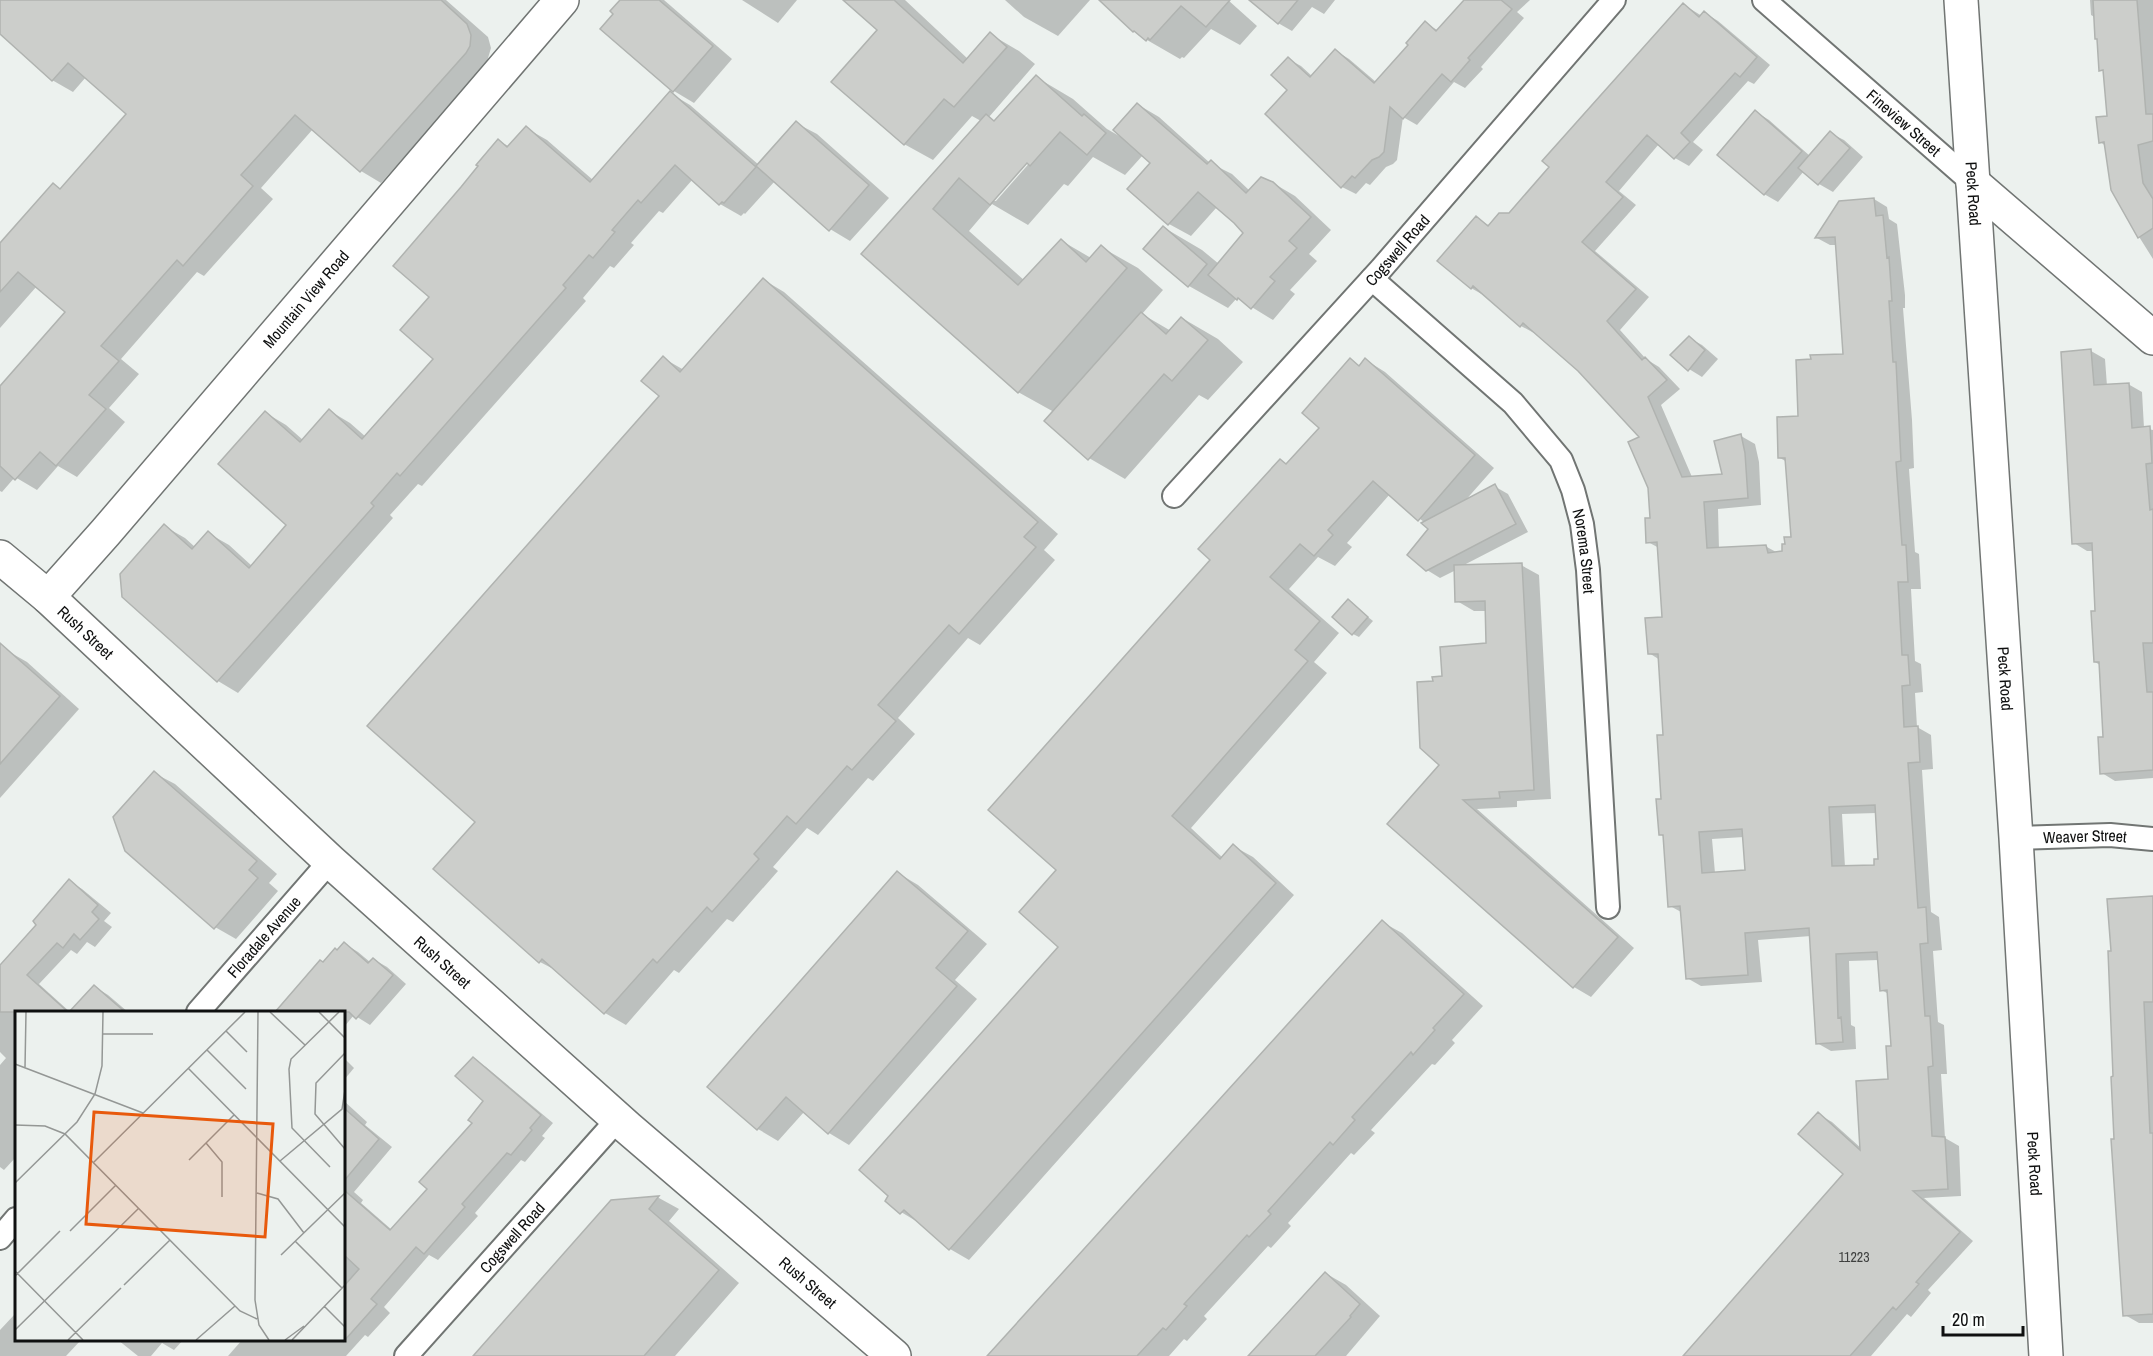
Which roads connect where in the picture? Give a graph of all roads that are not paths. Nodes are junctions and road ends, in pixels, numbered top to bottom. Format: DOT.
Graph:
graph roads {
  1 [pos="562,0"];
  2 [pos="1614,0"];
  3 [pos="1764,0"];
  4 [pos="1961,0"];
  5 [pos="1973,183"];
  6 [pos="1372,279"];
  7 [pos="2153,338"];
  8 [pos="1174,496"];
  9 [pos="0,557"];
  10 [pos="48,597"];
  11 [pos="2016,838"];
  12 [pos="2153,839"];
  13 [pos="330,861"];
  14 [pos="1608,907"];
  15 [pos="199,1011"];
  16 [pos="618,1119"];
  17 [pos="15,1220"];
  18 [pos="0,1238"];
  19 [pos="406,1356"];
  20 [pos="894,1356"];
  21 [pos="2046,1356"];
  1 -- 10 [label="street, Mountain View Road"];
  2 -- 6 [label="street, Cogswell Road"];
  3 -- 5 [label="street, Fineview Street"];
  4 -- 5 [label="street, Peck Road"];
  5 -- 7 [label="street, Fineview Street"];
  5 -- 11 [label="street, Peck Road"];
  6 -- 8 [label="street, Cogswell Road"];
  6 -- 14 [label="street, Norema Street"];
  9 -- 10 [label="street, Rush Street"];
  10 -- 13 [label="street, Rush Street"];
  11 -- 12 [label="street, Weaver Street"];
  11 -- 21 [label="street, Peck Road"];
  13 -- 15 [label="street, Floradale Avenue"];
  13 -- 16 [label="street, Rush Street"];
  16 -- 19 [label="street, Cogswell Road"];
  16 -- 20 [label="street, Rush Street"];
  17 -- 18 [label="street"];
}
